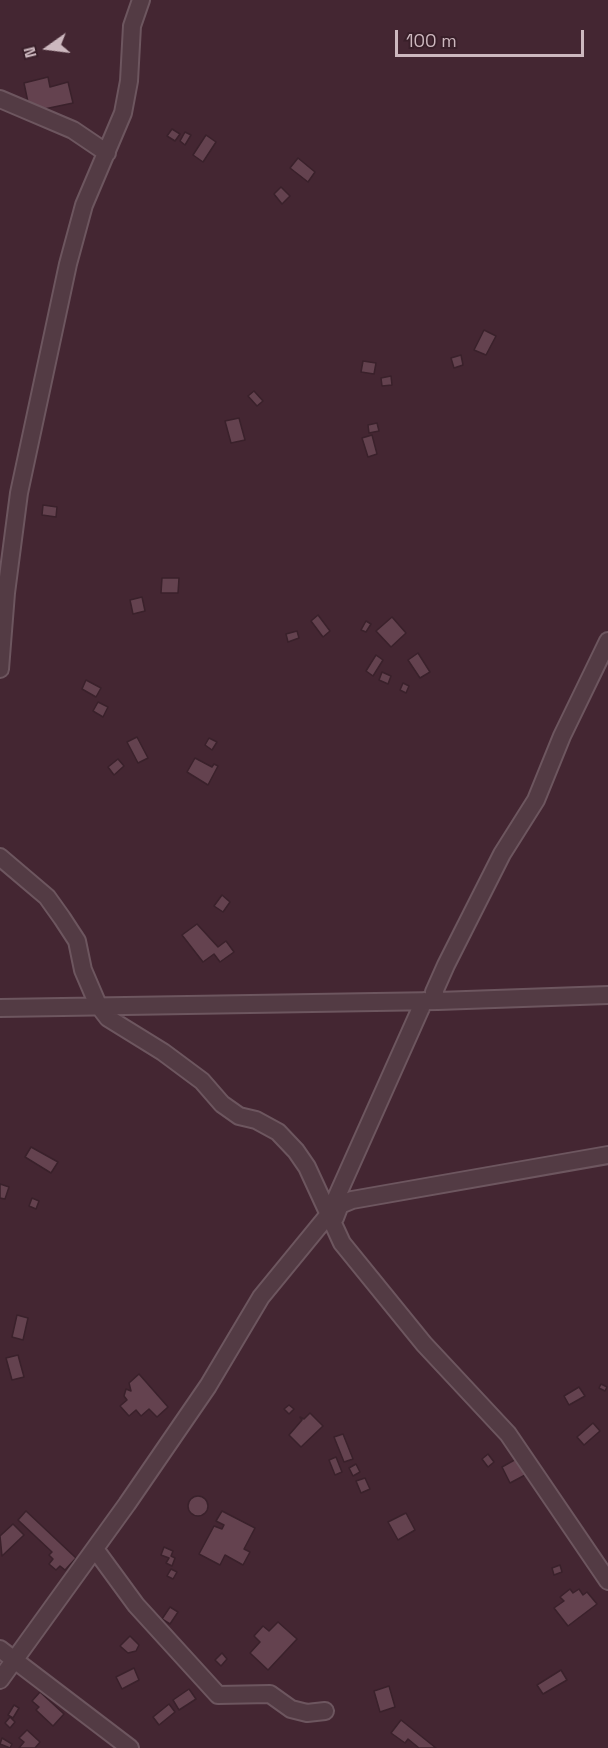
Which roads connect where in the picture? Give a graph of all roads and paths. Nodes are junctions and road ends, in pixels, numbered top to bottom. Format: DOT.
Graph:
graph roads {
  1 [pos="141,0"];
  2 [pos="0,99"];
  3 [pos="107,153"];
  4 [pos="608,641"];
  5 [pos="0,669"];
  6 [pos="0,857"];
  7 [pos="608,994"];
  8 [pos="431,1001"];
  9 [pos="98,1005"];
  10 [pos="0,1008"];
  11 [pos="608,1155"];
  12 [pos="331,1219"];
  13 [pos="95,1549"];
  14 [pos="608,1581"];
  15 [pos="0,1649"];
  16 [pos="14,1660"];
  17 [pos="0,1680"];
  18 [pos="325,1711"];
  19 [pos="130,1748"];
  1 -- 3 [label="street"];
  2 -- 3 [label="street"];
  3 -- 5 [label="street"];
  4 -- 8 [label="street"];
  6 -- 9 [label="street"];
  7 -- 8 [label="street"];
  8 -- 9 [label="street"];
  8 -- 12 [label="street"];
  9 -- 10 [label="street"];
  9 -- 12 [label="street"];
  11 -- 12 [label="street"];
  12 -- 13 [label="street"];
  12 -- 14 [label="street"];
  13 -- 16 [label="street"];
  13 -- 18 [label="street"];
  15 -- 16 [label="street"];
  16 -- 17 [label="street"];
  16 -- 19 [label="street"];
}
